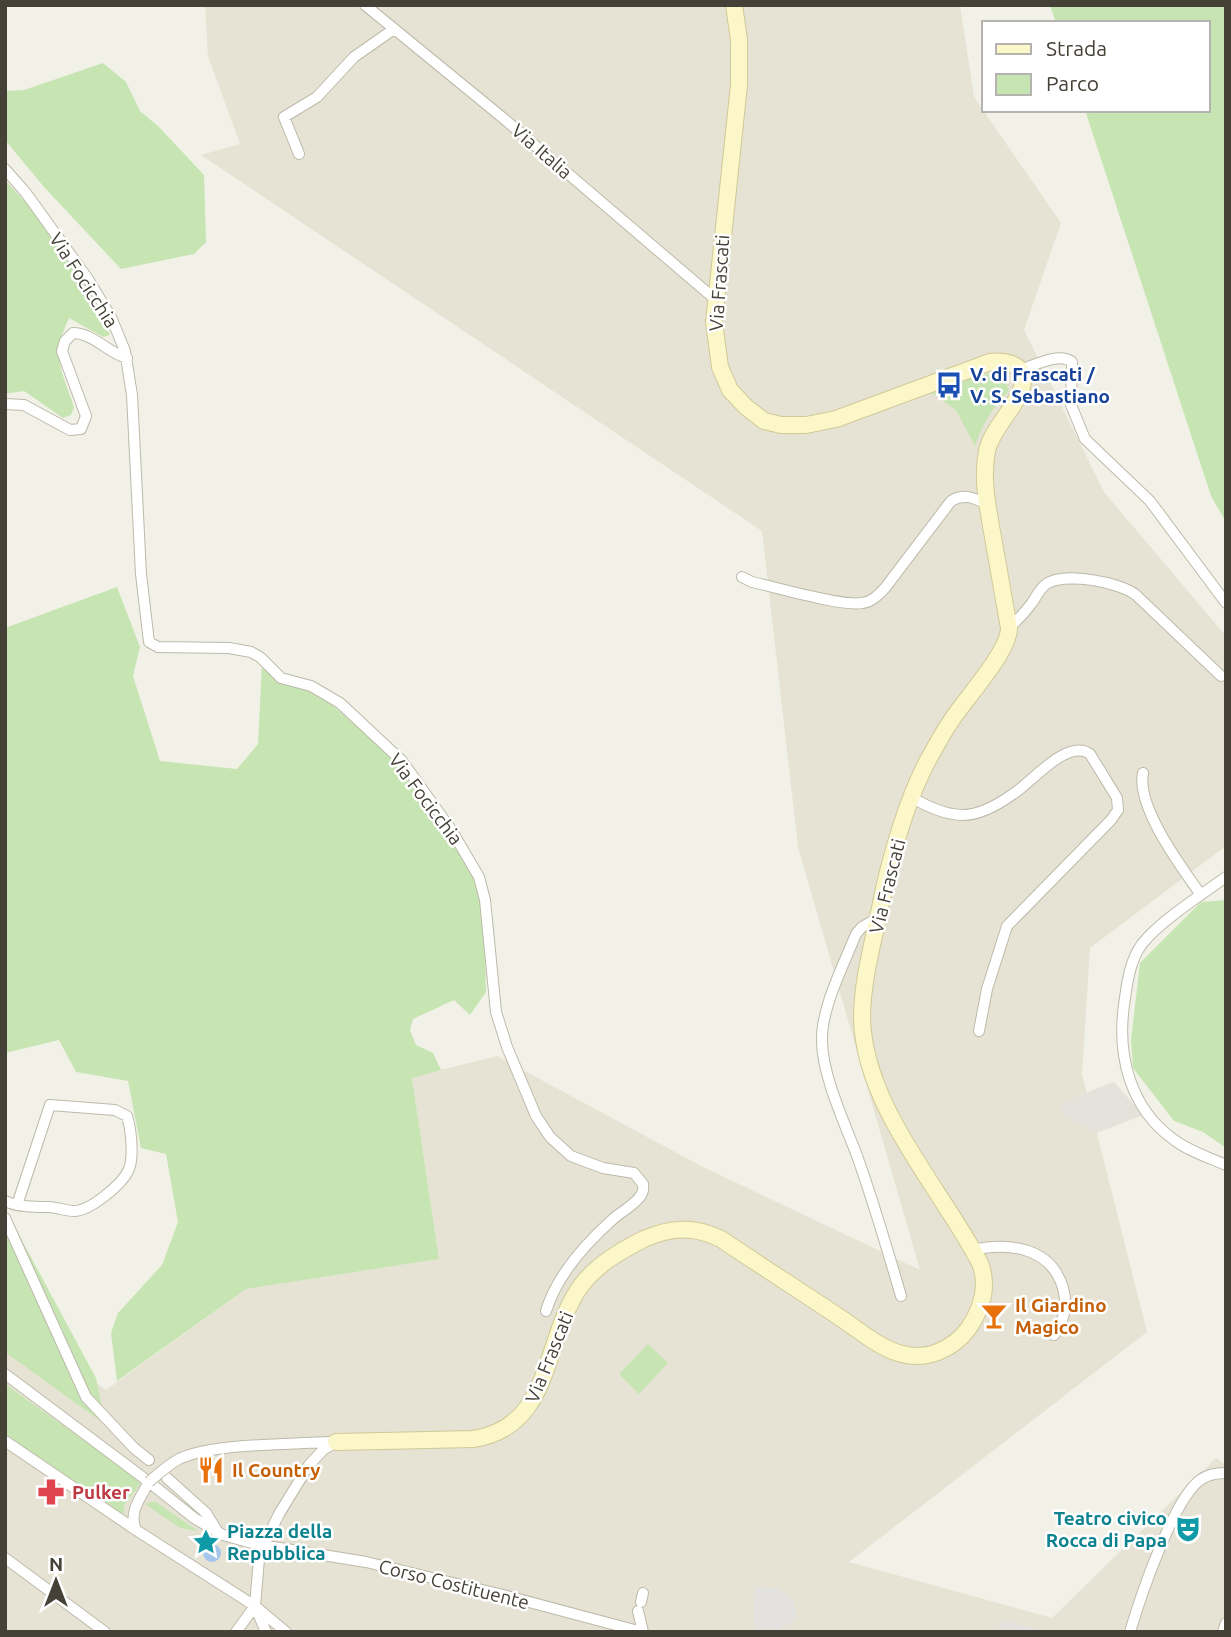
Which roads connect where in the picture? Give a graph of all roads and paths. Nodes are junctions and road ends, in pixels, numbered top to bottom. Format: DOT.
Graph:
graph roads {
  1 [pos="365,5"];
  2 [pos="734,5"];
  3 [pos="394,29"];
  4 [pos="299,155"];
  5 [pos="5,169"];
  6 [pos="716,300"];
  7 [pos="127,358"];
  8 [pos="1020,370"];
  9 [pos="5,404"];
  10 [pos="987,504"];
  11 [pos="742,577"];
  12 [pos="1226,603"];
  13 [pos="1009,628"];
  14 [pos="1221,676"];
  15 [pos="1143,773"];
  16 [pos="912,798"];
  17 [pos="1226,877"];
  18 [pos="1201,895"];
  19 [pos="878,918"];
  20 [pos="979,1031"];
  21 [pos="1226,1165"];
  22 [pos="5,1201"];
  23 [pos="17,1205"];
  24 [pos="5,1218"];
  25 [pos="972,1250"];
  26 [pos="901,1296"];
  27 [pos="546,1311"];
  28 [pos="1054,1335"];
  29 [pos="5,1374"];
  30 [pos="5,1441"];
  31 [pos="336,1442"];
  32 [pos="149,1460"];
  33 [pos="1226,1473"];
  34 [pos="167,1478"];
  35 [pos="149,1482"];
  36 [pos="136,1530"];
  37 [pos="219,1534"];
  38 [pos="264,1545"];
  39 [pos="5,1558"];
  40 [pos="641,1602"];
  41 [pos="255,1606"];
  42 [pos="1226,1623"];
  43 [pos="105,1632"];
  44 [pos="236,1632"];
  45 [pos="266,1632"];
  46 [pos="286,1632"];
  47 [pos="642,1632"];
  48 [pos="1130,1632"];
  49 [pos="1223,1632"];
  1 -- 3 [label="street, Via Italia"];
  2 -- 6 [label="main road, Via Frascati"];
  3 -- 4 [label="street"];
  3 -- 6 [label="street, Via Italia"];
  5 -- 7 [label="street, Via Focicchia"];
  6 -- 8 [label="main road, Via Frascati"];
  7 -- 9 [label="street"];
  7 -- 27 [label="street, Via Focicchia"];
  8 -- 10 [label="main road"];
  8 -- 12 [label="street"];
  10 -- 11 [label="street"];
  10 -- 13 [label="main road"];
  13 -- 14 [label="street"];
  13 -- 16 [label="main road, Via Frascati"];
  15 -- 18 [label="street"];
  16 -- 19 [label="main road, Via Frascati"];
  16 -- 20 [label="street"];
  17 -- 18 [label="street"];
  18 -- 21 [label="street"];
  19 -- 25 [label="main road, Via Frascati"];
  19 -- 26 [label="street"];
  22 -- 23 [label="street"];
  23 -- 23 [label="street"];
  24 -- 32 [label="street"];
  25 -- 28 [label="street"];
  25 -- 31 [label="main road, Via Frascati"];
  29 -- 35 [label="street"];
  30 -- 36 [label="street"];
  31 -- 35 [label="street, bridge"];
  31 -- 38 [label="street"];
  33 -- 48 [label="street"];
  34 -- 37 [label="street"];
  35 -- 36 [label="street"];
  35 -- 37 [label="street"];
  36 -- 41 [label="street"];
  37 -- 38 [label="street"];
  38 -- 41 [label="street"];
  38 -- 47 [label="street, Corso Costituente"];
  39 -- 43 [label="street"];
  40 -- 47 [label="street"];
  41 -- 44 [label="street"];
  41 -- 45 [label="street"];
  41 -- 46 [label="street"];
  42 -- 49 [label="street"];
}
